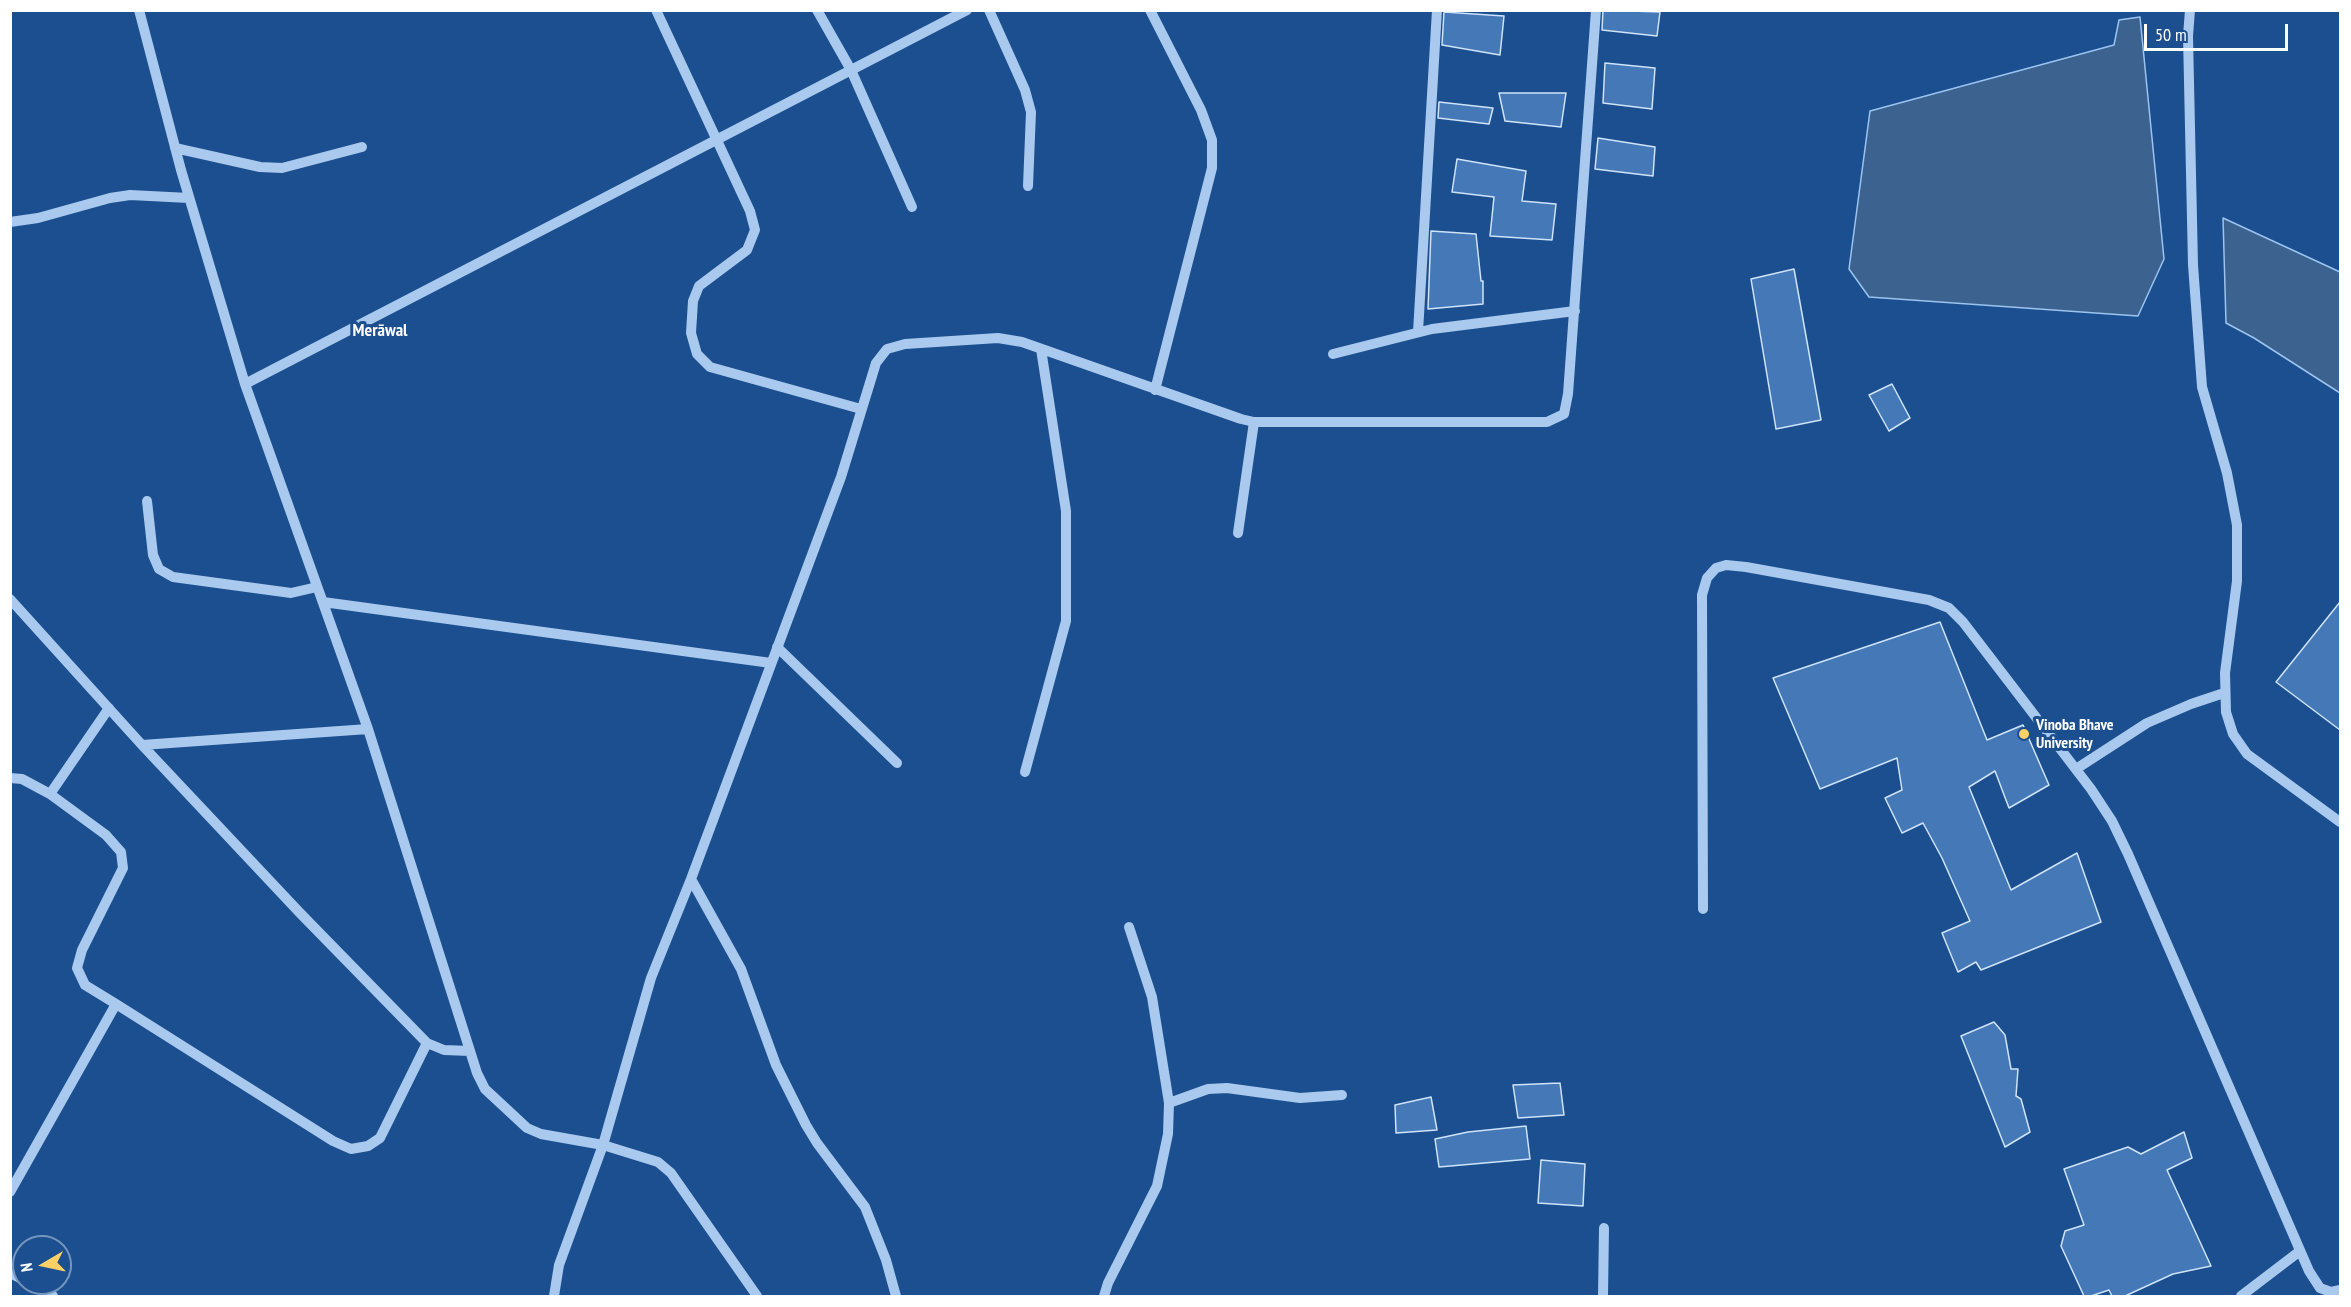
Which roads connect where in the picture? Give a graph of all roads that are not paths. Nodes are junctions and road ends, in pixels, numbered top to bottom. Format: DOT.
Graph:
graph roads {
  1 [pos="139,10"];
  2 [pos="656,10"];
  3 [pos="817,10"];
  4 [pos="988,10"];
  5 [pos="1150,10"];
  6 [pos="1437,10"];
  7 [pos="1596,10"];
  8 [pos="2190,10"];
  9 [pos="965,11"];
  10 [pos="851,70"];
  11 [pos="718,140"];
  12 [pos="362,147"];
  13 [pos="175,148"];
  14 [pos="1028,186"];
  15 [pos="189,198"];
  16 [pos="912,207"];
  17 [pos="10,222"];
  18 [pos="1575,312"];
  19 [pos="1418,332"];
  20 [pos="1041,349"];
  21 [pos="1333,354"];
  22 [pos="245,384"];
  23 [pos="1155,390"];
  24 [pos="861,409"];
  25 [pos="1254,422"];
  26 [pos="147,501"];
  27 [pos="1238,533"];
  28 [pos="317,587"];
  29 [pos="10,599"];
  30 [pos="323,602"];
  31 [pos="777,647"];
  32 [pos="771,663"];
  33 [pos="2224,693"];
  34 [pos="109,708"];
  35 [pos="368,729"];
  36 [pos="142,745"];
  37 [pos="897,763"];
  38 [pos="2076,769"];
  39 [pos="1025,772"];
  40 [pos="10,778"];
  41 [pos="50,794"];
  42 [pos="2340,822"];
  43 [pos="692,879"];
  44 [pos="1703,909"];
  45 [pos="1130,927"];
  46 [pos="116,1004"];
  47 [pos="427,1043"];
  48 [pos="470,1051"];
  49 [pos="1342,1095"];
  50 [pos="1169,1103"];
  51 [pos="603,1145"];
  52 [pos="10,1192"];
  53 [pos="1604,1228"];
  54 [pos="2300,1251"];
  55 [pos="2340,1290"];
  56 [pos="554,1296"];
  57 [pos="757,1296"];
  58 [pos="896,1296"];
  59 [pos="1104,1296"];
  60 [pos="1603,1296"];
  61 [pos="2241,1296"];
  1 -- 13 [label="street"];
  2 -- 11 [label="street"];
  3 -- 10 [label="street"];
  4 -- 14 [label="street"];
  5 -- 23 [label="street"];
  6 -- 19 [label="street"];
  7 -- 18 [label="street"];
  8 -- 33 [label="street"];
  9 -- 10 [label="street"];
  10 -- 11 [label="street"];
  10 -- 16 [label="street"];
  11 -- 22 [label="street"];
  11 -- 24 [label="street"];
  12 -- 13 [label="street"];
  13 -- 15 [label="street"];
  15 -- 17 [label="street"];
  15 -- 22 [label="street"];
  18 -- 19 [label="street"];
  18 -- 25 [label="street"];
  19 -- 21 [label="street"];
  20 -- 23 [label="street"];
  20 -- 24 [label="street"];
  20 -- 39 [label="street"];
  22 -- 28 [label="street"];
  23 -- 25 [label="street"];
  24 -- 31 [label="street"];
  25 -- 27 [label="street"];
  26 -- 28 [label="street"];
  28 -- 30 [label="street"];
  29 -- 34 [label="street"];
  30 -- 32 [label="street"];
  30 -- 35 [label="street"];
  31 -- 32 [label="street"];
  31 -- 37 [label="street"];
  32 -- 43 [label="street"];
  33 -- 38 [label="street"];
  33 -- 42 [label="street"];
  34 -- 36 [label="street"];
  34 -- 41 [label="street"];
  35 -- 36 [label="street"];
  35 -- 48 [label="street"];
  36 -- 47 [label="street"];
  38 -- 44 [label="street"];
  38 -- 54 [label="street"];
  40 -- 41 [label="street"];
  41 -- 46 [label="street"];
  43 -- 51 [label="street"];
  43 -- 58 [label="street"];
  45 -- 50 [label="street"];
  46 -- 47 [label="street"];
  46 -- 52 [label="street"];
  47 -- 48 [label="street"];
  48 -- 51 [label="street"];
  49 -- 50 [label="street"];
  50 -- 59 [label="street"];
  51 -- 56 [label="street"];
  51 -- 57 [label="street"];
  53 -- 60 [label="street"];
  54 -- 55 [label="street"];
  54 -- 61 [label="street"];
}
